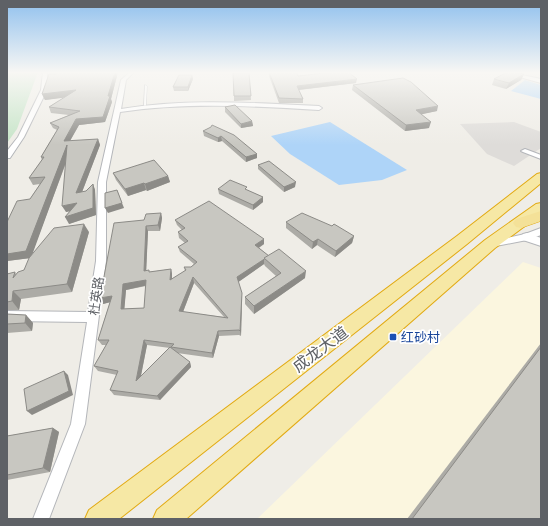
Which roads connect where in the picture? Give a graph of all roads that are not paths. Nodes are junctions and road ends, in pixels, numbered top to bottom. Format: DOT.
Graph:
graph roads {
  1 [pos="41,97"];
  2 [pos="120,97"];
  3 [pos="145,97"];
  4 [pos="145,105"];
  5 [pos="319,108"];
  6 [pos="117,110"];
  7 [pos="524,151"];
  8 [pos="7,156"];
  9 [pos="541,157"];
  10 [pos="541,177"];
  11 [pos="541,207"];
  12 [pos="541,216"];
  13 [pos="524,230"];
  14 [pos="541,231"];
  15 [pos="541,242"];
  16 [pos="7,316"];
  17 [pos="93,317"];
  18 [pos="41,519"];
  19 [pos="98,519"];
  20 [pos="166,519"];
  1 -- 8 [label="street"];
  2 -- 6 [label="street, 杜英路"];
  3 -- 4 [label="lane"];
  4 -- 5 [label="street"];
  4 -- 6 [label="street"];
  6 -- 17 [label="street, 杜英路"];
  7 -- 9 [label="street"];
  10 -- 19 [label="highway, 成龙大道"];
  11 -- 13 [label="highway, 成龙大道"];
  12 -- 13 [label="highway"];
  13 -- 14 [label="street"];
  13 -- 15 [label="street"];
  13 -- 20 [label="highway, 成龙大道"];
  16 -- 17 [label="street"];
  17 -- 18 [label="street, 杜英路"];
}
